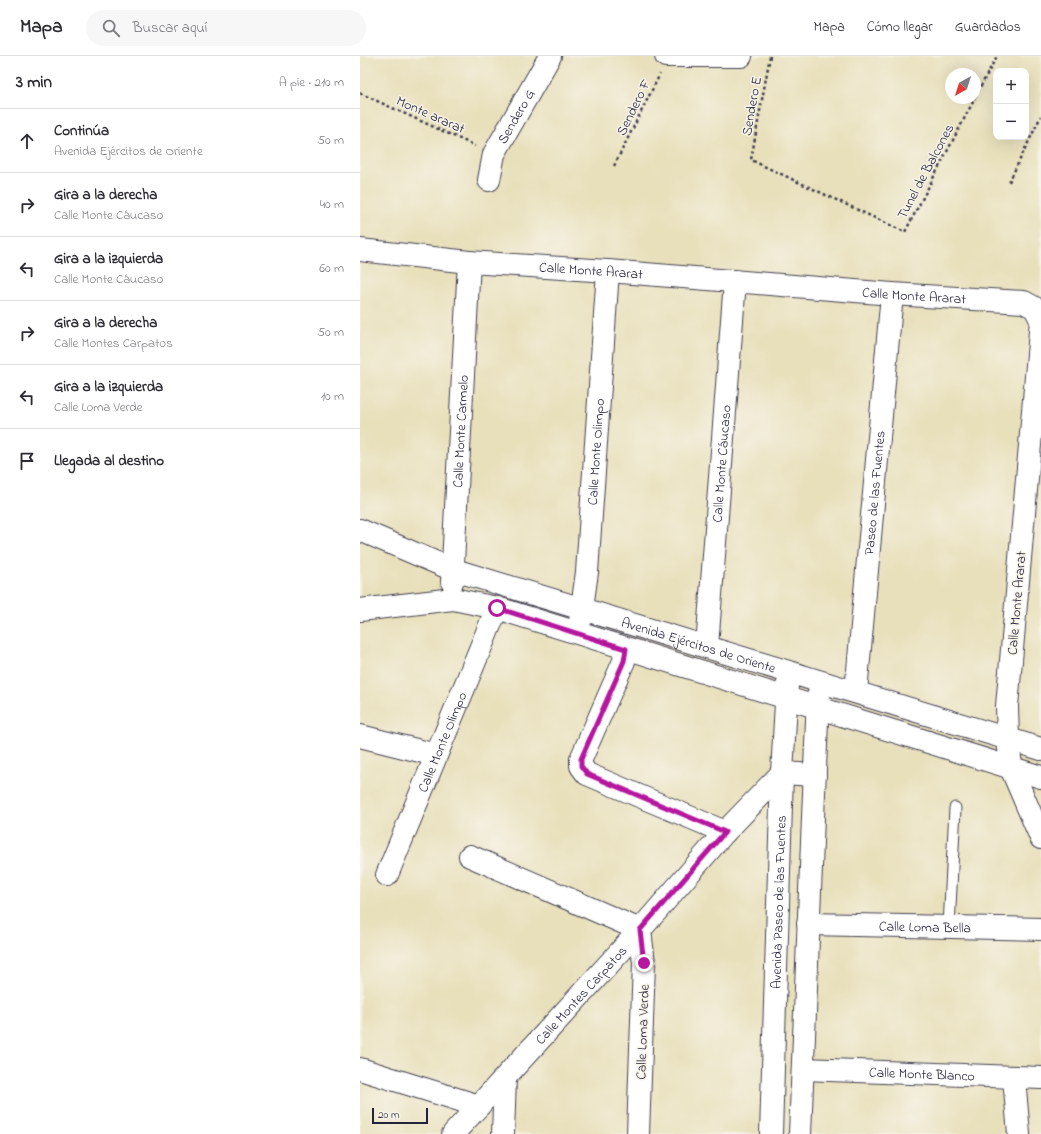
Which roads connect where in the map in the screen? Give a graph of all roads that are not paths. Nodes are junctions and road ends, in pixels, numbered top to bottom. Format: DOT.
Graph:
graph roads {
  1 [pos="550,56"];
  2 [pos="668,56"];
  3 [pos="741,56"];
  4 [pos="489,180"];
  5 [pos="360,250"];
  6 [pos="469,262"];
  7 [pos="608,270"];
  8 [pos="735,281"];
  9 [pos="892,294"];
  10 [pos="360,530"];
  11 [pos="451,569"];
  12 [pos="453,599"];
  13 [pos="497,608"];
  14 [pos="583,608"];
  15 [pos="360,610"];
  16 [pos="577,633"];
  17 [pos="707,647"];
  18 [pos="626,649"];
  19 [pos="788,671"];
  20 [pos="819,681"];
  21 [pos="856,692"];
  22 [pos="786,700"];
  23 [pos="818,709"];
  24 [pos="360,736"];
  25 [pos="1008,739"];
  26 [pos="1041,750"];
  27 [pos="436,755"];
  28 [pos="1011,768"];
  29 [pos="782,773"];
  30 [pos="815,774"];
  31 [pos="1041,778"];
  32 [pos="955,808"];
  33 [pos="725,832"];
  34 [pos="1041,838"];
  35 [pos="470,856"];
  36 [pos="387,875"];
  37 [pos="808,924"];
  38 [pos="948,927"];
  39 [pos="1041,929"];
  40 [pos="640,930"];
  41 [pos="360,1069"];
  42 [pos="803,1069"];
  43 [pos="505,1078"];
  44 [pos="1014,1078"];
  45 [pos="1041,1078"];
  46 [pos="479,1106"];
  47 [pos="454,1134"];
  48 [pos="503,1134"];
  49 [pos="638,1134"];
  50 [pos="771,1134"];
  51 [pos="800,1134"];
  52 [pos="1019,1134"];
  1 -- 4 [label="street, Sendero G"];
  2 -- 3 [label="street"];
  5 -- 6 [label="street, Calle Monte Ararat"];
  6 -- 7 [label="street, Calle Monte Ararat"];
  6 -- 11 [label="street, Calle Monte Carmelo"];
  7 -- 8 [label="street, Calle Monte Ararat"];
  7 -- 14 [label="street, Calle Monte Olimpo"];
  8 -- 9 [label="street, Calle Monte Ararat"];
  8 -- 17 [label="street, Calle Monte Cáucaso"];
  9 -- 21 [label="street, Paseo de las Fuentes"];
  9 -- 25 [label="street, Calle Monte Ararat"];
  10 -- 11 [label="street, Avenida Ejércitos de Oriente"];
  11 -- 12 [label="street, Calle Monte Carmelo"];
  11 -- 14 [label="street, Avenida Ejércitos de Oriente"];
  12 -- 13 [label="street, Avenida Ejércitos de Oriente"];
  12 -- 15 [label="street, Avenida Ejércitos de Oriente"];
  13 -- 16 [label="street, Avenida Ejércitos de Oriente"];
  13 -- 27 [label="street, Calle Monte Olimpo"];
  14 -- 16 [label="street, Calle Monte Olimpo"];
  14 -- 17 [label="street, Avenida Ejércitos de Oriente"];
  16 -- 18 [label="street, Avenida Ejércitos de Oriente"];
  17 -- 19 [label="street, Avenida Ejércitos de Oriente"];
  18 -- 22 [label="street, Avenida Ejércitos de Oriente"];
  18 -- 33 [label="street"];
  19 -- 20 [label="street, Avenida Ejércitos de Oriente"];
  19 -- 22 [label="street, Avenida Paseo de las Fuentes"];
  20 -- 21 [label="street, Avenida Ejércitos de Oriente"];
  20 -- 23 [label="street"];
  21 -- 25 [label="street, Avenida Ejércitos de Oriente"];
  22 -- 23 [label="street, Avenida Ejércitos de Oriente"];
  22 -- 29 [label="street, Avenida Paseo de las Fuentes"];
  23 -- 28 [label="street, Avenida Ejércitos de Oriente"];
  23 -- 30 [label="street"];
  24 -- 27 [label="street"];
  25 -- 26 [label="street, Avenida Ejércitos de Oriente"];
  25 -- 28 [label="street, Calle Monte Ararat"];
  27 -- 36 [label="street, Calle Monte Olimpo"];
  28 -- 31 [label="street, Avenida Ejércitos de Oriente"];
  28 -- 34 [label="street, Calle Monte Ararat"];
  29 -- 30 [label="street"];
  29 -- 33 [label="street, Calle Montes Carpatos"];
  29 -- 50 [label="street, Avenida Paseo de las Fuentes"];
  30 -- 37 [label="street"];
  32 -- 38 [label="lane"];
  33 -- 40 [label="street, Calle Montes Carpatos"];
  35 -- 40 [label="street"];
  37 -- 38 [label="street, Calle Loma Bella"];
  37 -- 42 [label="street"];
  38 -- 39 [label="street, Calle Loma Bella"];
  40 -- 43 [label="street, Calle Montes Carpatos"];
  40 -- 49 [label="street, Calle Loma Verde"];
  41 -- 46 [label="street"];
  42 -- 44 [label="street, Calle Monte Blanco"];
  42 -- 51 [label="street"];
  43 -- 46 [label="street, Calle Montes Carpatos"];
  43 -- 48 [label="street"];
  44 -- 45 [label="street, Calle Monte Blanco"];
  44 -- 52 [label="street"];
  46 -- 47 [label="street, Calle Montes Carpatos"];
}
